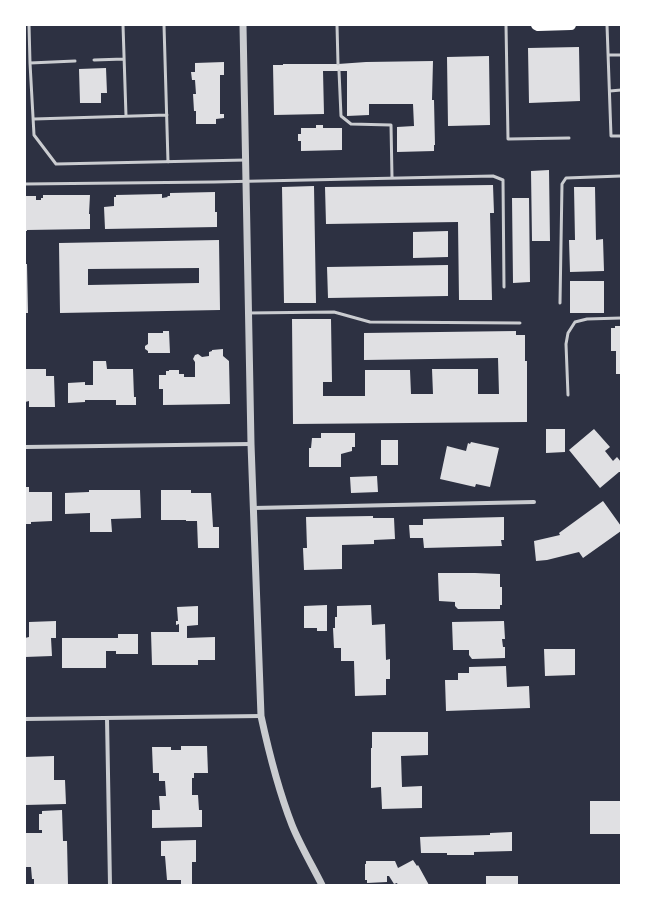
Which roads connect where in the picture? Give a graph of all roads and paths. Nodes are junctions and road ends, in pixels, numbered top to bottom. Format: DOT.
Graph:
graph roads {
  1 [pos="29,25"];
  2 [pos="123,25"];
  3 [pos="164,25"];
  4 [pos="243,25"];
  5 [pos="337,25"];
  6 [pos="506,25"];
  7 [pos="571,25"];
  8 [pos="607,25"];
  9 [pos="537,26"];
  10 [pos="609,55"];
  11 [pos="621,55"];
  12 [pos="124,59"];
  13 [pos="94,60"];
  14 [pos="75,61"];
  15 [pos="30,63"];
  16 [pos="338,64"];
  17 [pos="339,71"];
  18 [pos="621,90"];
  19 [pos="610,91"];
  20 [pos="167,114"];
  21 [pos="126,116"];
  22 [pos="34,119"];
  23 [pos="621,136"];
  24 [pos="569,138"];
  25 [pos="246,160"];
  26 [pos="168,162"];
  27 [pos="621,176"];
  28 [pos="392,177"];
  29 [pos="246,182"];
  30 [pos="25,184"];
  31 [pos="504,287"];
  32 [pos="560,303"];
  33 [pos="248,313"];
  34 [pos="621,318"];
  35 [pos="520,323"];
  36 [pos="568,395"];
  37 [pos="250,444"];
  38 [pos="25,447"];
  39 [pos="534,502"];
  40 [pos="253,508"];
  41 [pos="261,716"];
  42 [pos="108,718"];
  43 [pos="25,719"];
  44 [pos="110,885"];
  45 [pos="322,885"];
  1 -- 15 [label="lane"];
  2 -- 12 [label="lane"];
  3 -- 20 [label="lane"];
  4 -- 25 [label="street"];
  5 -- 16 [label="lane"];
  6 -- 24 [label="lane"];
  7 -- 9 [label="main road"];
  8 -- 10 [label="lane"];
  10 -- 11 [label="lane"];
  10 -- 19 [label="lane"];
  12 -- 13 [label="lane"];
  12 -- 21 [label="lane"];
  14 -- 15 [label="lane"];
  15 -- 22 [label="lane"];
  17 -- 28 [label="lane"];
  18 -- 19 [label="lane"];
  19 -- 23 [label="lane"];
  20 -- 21 [label="lane"];
  20 -- 26 [label="lane"];
  21 -- 22 [label="lane"];
  22 -- 26 [label="lane"];
  25 -- 26 [label="lane"];
  25 -- 29 [label="street"];
  27 -- 32 [label="lane"];
  28 -- 29 [label="lane"];
  28 -- 31 [label="lane"];
  29 -- 30 [label="lane"];
  29 -- 33 [label="street"];
  33 -- 35 [label="lane"];
  33 -- 37 [label="street"];
  34 -- 36 [label="lane"];
  37 -- 38 [label="street"];
  37 -- 40 [label="street"];
  39 -- 40 [label="street"];
  40 -- 41 [label="street"];
  41 -- 42 [label="street"];
  41 -- 45 [label="street"];
  42 -- 43 [label="street"];
  42 -- 44 [label="street"];
}
